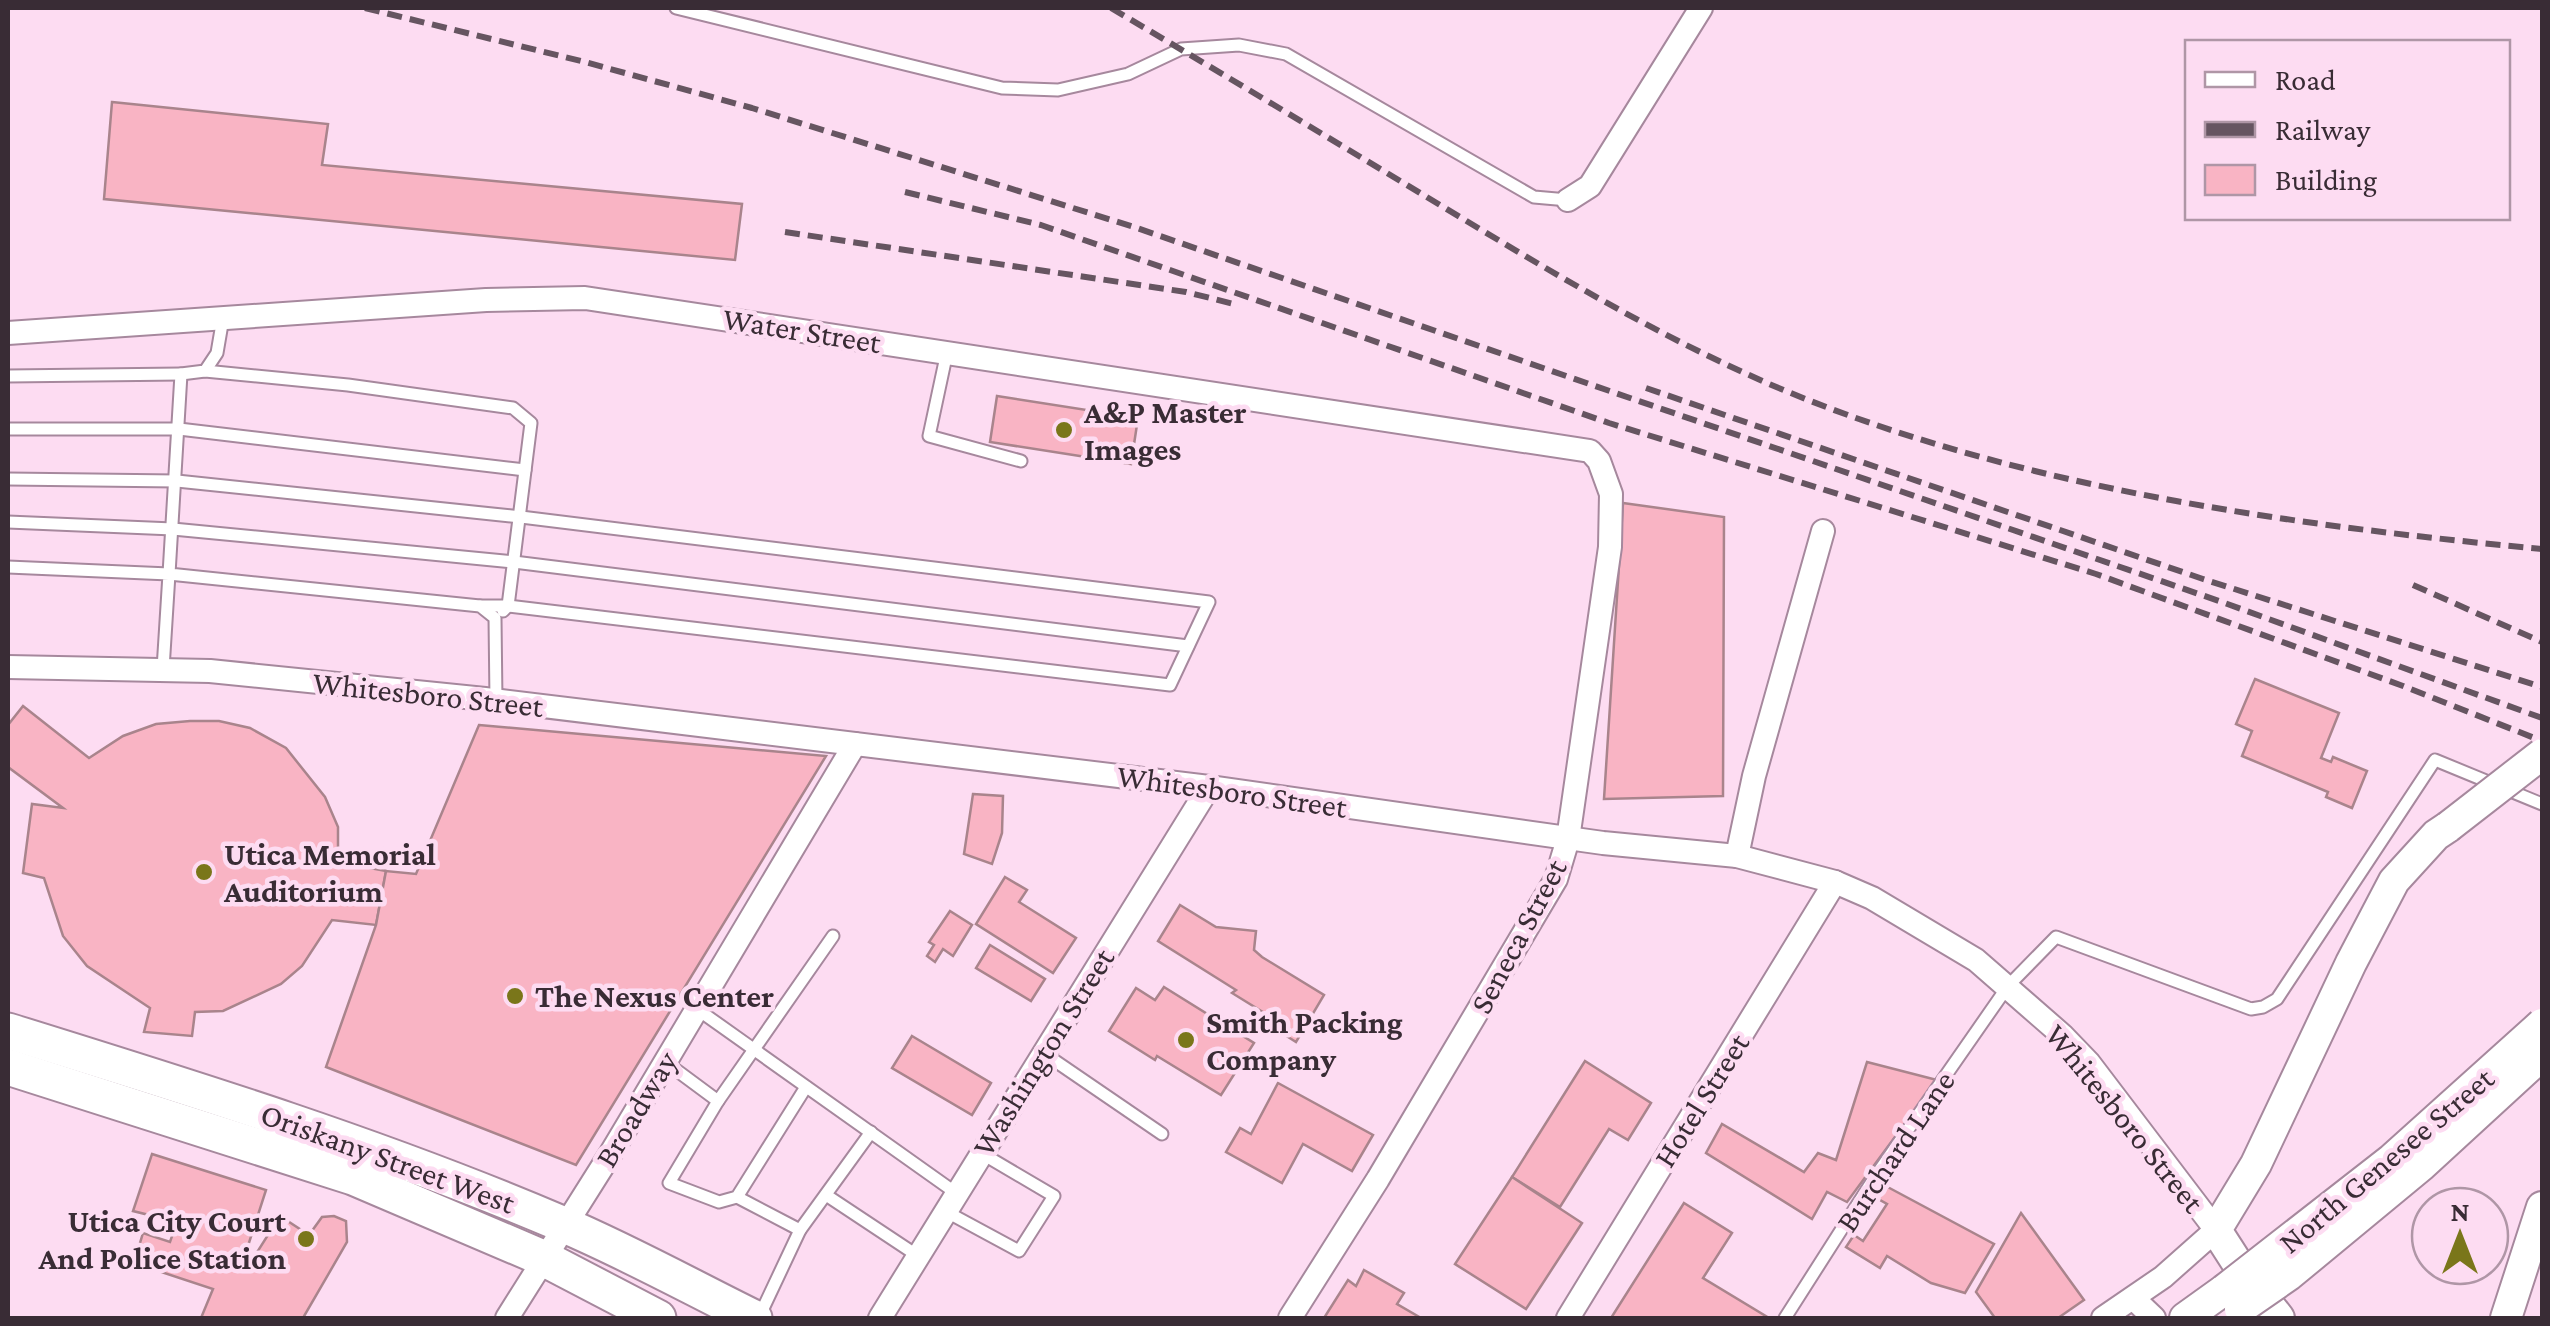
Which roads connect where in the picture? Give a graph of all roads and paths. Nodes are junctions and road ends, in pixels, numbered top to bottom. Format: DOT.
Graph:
graph roads {
  1 [pos="676,8"];
  2 [pos="1701,8"];
  3 [pos="1568,200"];
  4 [pos="223,318"];
  5 [pos="8,333"];
  6 [pos="947,352"];
  7 [pos="205,371"];
  8 [pos="181,374"];
  9 [pos="8,376"];
  10 [pos="8,428"];
  11 [pos="178,429"];
  12 [pos="1590,452"];
  13 [pos="1021,461"];
  14 [pos="525,470"];
  15 [pos="8,479"];
  16 [pos="177,481"];
  17 [pos="520,517"];
  18 [pos="8,522"];
  19 [pos="174,528"];
  20 [pos="1823,531"];
  21 [pos="514,562"];
  22 [pos="8,566"];
  23 [pos="169,574"];
  24 [pos="480,606"];
  25 [pos="508,606"];
  26 [pos="495,618"];
  27 [pos="1188,646"];
  28 [pos="8,668"];
  29 [pos="163,669"];
  30 [pos="496,700"];
  31 [pos="855,744"];
  32 [pos="2542,754"];
  33 [pos="1209,787"];
  34 [pos="2542,804"];
  35 [pos="1568,839"];
  36 [pos="1736,856"];
  37 [pos="1835,882"];
  38 [pos="833,936"];
  39 [pos="2008,986"];
  40 [pos="697,1010"];
  41 [pos="2542,1024"];
  42 [pos="8,1031"];
  43 [pos="755,1050"];
  44 [pos="1042,1052"];
  45 [pos="2542,1055"];
  46 [pos="664,1062"];
  47 [pos="8,1067"];
  48 [pos="806,1087"];
  49 [pos="718,1100"];
  50 [pos="871,1132"];
  51 [pos="1162,1134"];
  52 [pos="981,1152"];
  53 [pos="826,1195"];
  54 [pos="737,1197"];
  55 [pos="951,1202"];
  56 [pos="2542,1207"];
  57 [pos="566,1226"];
  58 [pos="800,1230"];
  59 [pos="2216,1230"];
  60 [pos="918,1256"];
  61 [pos="544,1258"];
  62 [pos="2134,1299"];
  63 [pos="2231,1306"];
  64 [pos="2275,1314"];
  65 [pos="886,1317"];
  66 [pos="507,1318"];
  67 [pos="658,1318"];
  68 [pos="756,1318"];
  69 [pos="1290,1318"];
  70 [pos="1568,1318"];
  71 [pos="1785,1318"];
  72 [pos="2103,1318"];
  73 [pos="2154,1318"];
  74 [pos="2184,1318"];
  75 [pos="2506,1318"];
  1 -- 3 [label="lane"];
  2 -- 3 [label="street"];
  4 -- 5 [label="street, Water Street"];
  4 -- 6 [label="street, Water Street"];
  4 -- 7 [label="lane"];
  6 -- 12 [label="street, Water Street"];
  6 -- 13 [label="lane"];
  7 -- 8 [label="lane"];
  7 -- 14 [label="lane"];
  8 -- 9 [label="lane"];
  8 -- 11 [label="lane"];
  10 -- 11 [label="lane"];
  11 -- 14 [label="lane"];
  11 -- 16 [label="lane"];
  12 -- 35 [label="street, Seneca Street"];
  14 -- 17 [label="lane"];
  15 -- 16 [label="lane"];
  16 -- 17 [label="lane"];
  16 -- 19 [label="lane"];
  17 -- 21 [label="lane"];
  17 -- 27 [label="lane"];
  18 -- 19 [label="lane"];
  19 -- 21 [label="lane"];
  19 -- 23 [label="lane"];
  20 -- 36 [label="street"];
  21 -- 25 [label="lane"];
  21 -- 27 [label="lane"];
  22 -- 23 [label="lane"];
  23 -- 24 [label="lane"];
  23 -- 29 [label="lane"];
  24 -- 25 [label="lane"];
  24 -- 26 [label="lane"];
  25 -- 26 [label="lane"];
  25 -- 27 [label="lane"];
  26 -- 30 [label="lane"];
  28 -- 29 [label="street, Whitesboro Street"];
  29 -- 30 [label="street, Whitesboro Street"];
  30 -- 31 [label="street, Whitesboro Street"];
  31 -- 33 [label="street, Whitesboro Street"];
  31 -- 40 [label="street, Broadway"];
  32 -- 59 [label="main road, bridge"];
  33 -- 35 [label="street, Whitesboro Street"];
  33 -- 44 [label="street, Washington Street"];
  34 -- 39 [label="lane, Burchard Lane"];
  35 -- 36 [label="street, Whitesboro Street"];
  35 -- 69 [label="street, Seneca Street"];
  36 -- 37 [label="street, Whitesboro Street"];
  37 -- 39 [label="street, Whitesboro Street"];
  37 -- 70 [label="street, Hotel Street"];
  38 -- 43 [label="lane"];
  39 -- 59 [label="street, Whitesboro Street"];
  39 -- 71 [label="lane, Burchard Lane"];
  40 -- 43 [label="lane"];
  40 -- 46 [label="street, Broadway"];
  41 -- 63 [label="main road, North Genesee Street, bridge"];
  42 -- 57 [label="main road, Oriskany Street West"];
  43 -- 48 [label="lane"];
  43 -- 49 [label="lane"];
  44 -- 51 [label="lane"];
  44 -- 52 [label="street, Washington Street"];
  45 -- 63 [label="main road, North Genesee Street, bridge"];
  46 -- 49 [label="lane"];
  46 -- 57 [label="street, Broadway"];
  47 -- 61 [label="main road, Oriskany Street West"];
  48 -- 50 [label="lane"];
  48 -- 54 [label="lane"];
  49 -- 54 [label="lane"];
  50 -- 53 [label="lane"];
  50 -- 55 [label="lane"];
  52 -- 55 [label="street, Washington Street"];
  52 -- 55 [label="lane"];
  53 -- 58 [label="lane"];
  53 -- 60 [label="lane"];
  54 -- 58 [label="lane"];
  55 -- 60 [label="street, Washington Street"];
  56 -- 75 [label="main road"];
  57 -- 61 [label="street, Broadway"];
  57 -- 68 [label="main road, Oriskany Street West"];
  58 -- 68 [label="lane"];
  59 -- 62 [label="street"];
  59 -- 64 [label="main road, Whitesboro Street"];
  60 -- 65 [label="street, Washington Street"];
  61 -- 66 [label="street, Broadway"];
  61 -- 67 [label="main road, Oriskany Street West"];
  62 -- 72 [label="street"];
  62 -- 73 [label="street"];
  63 -- 74 [label="main road"];
}
